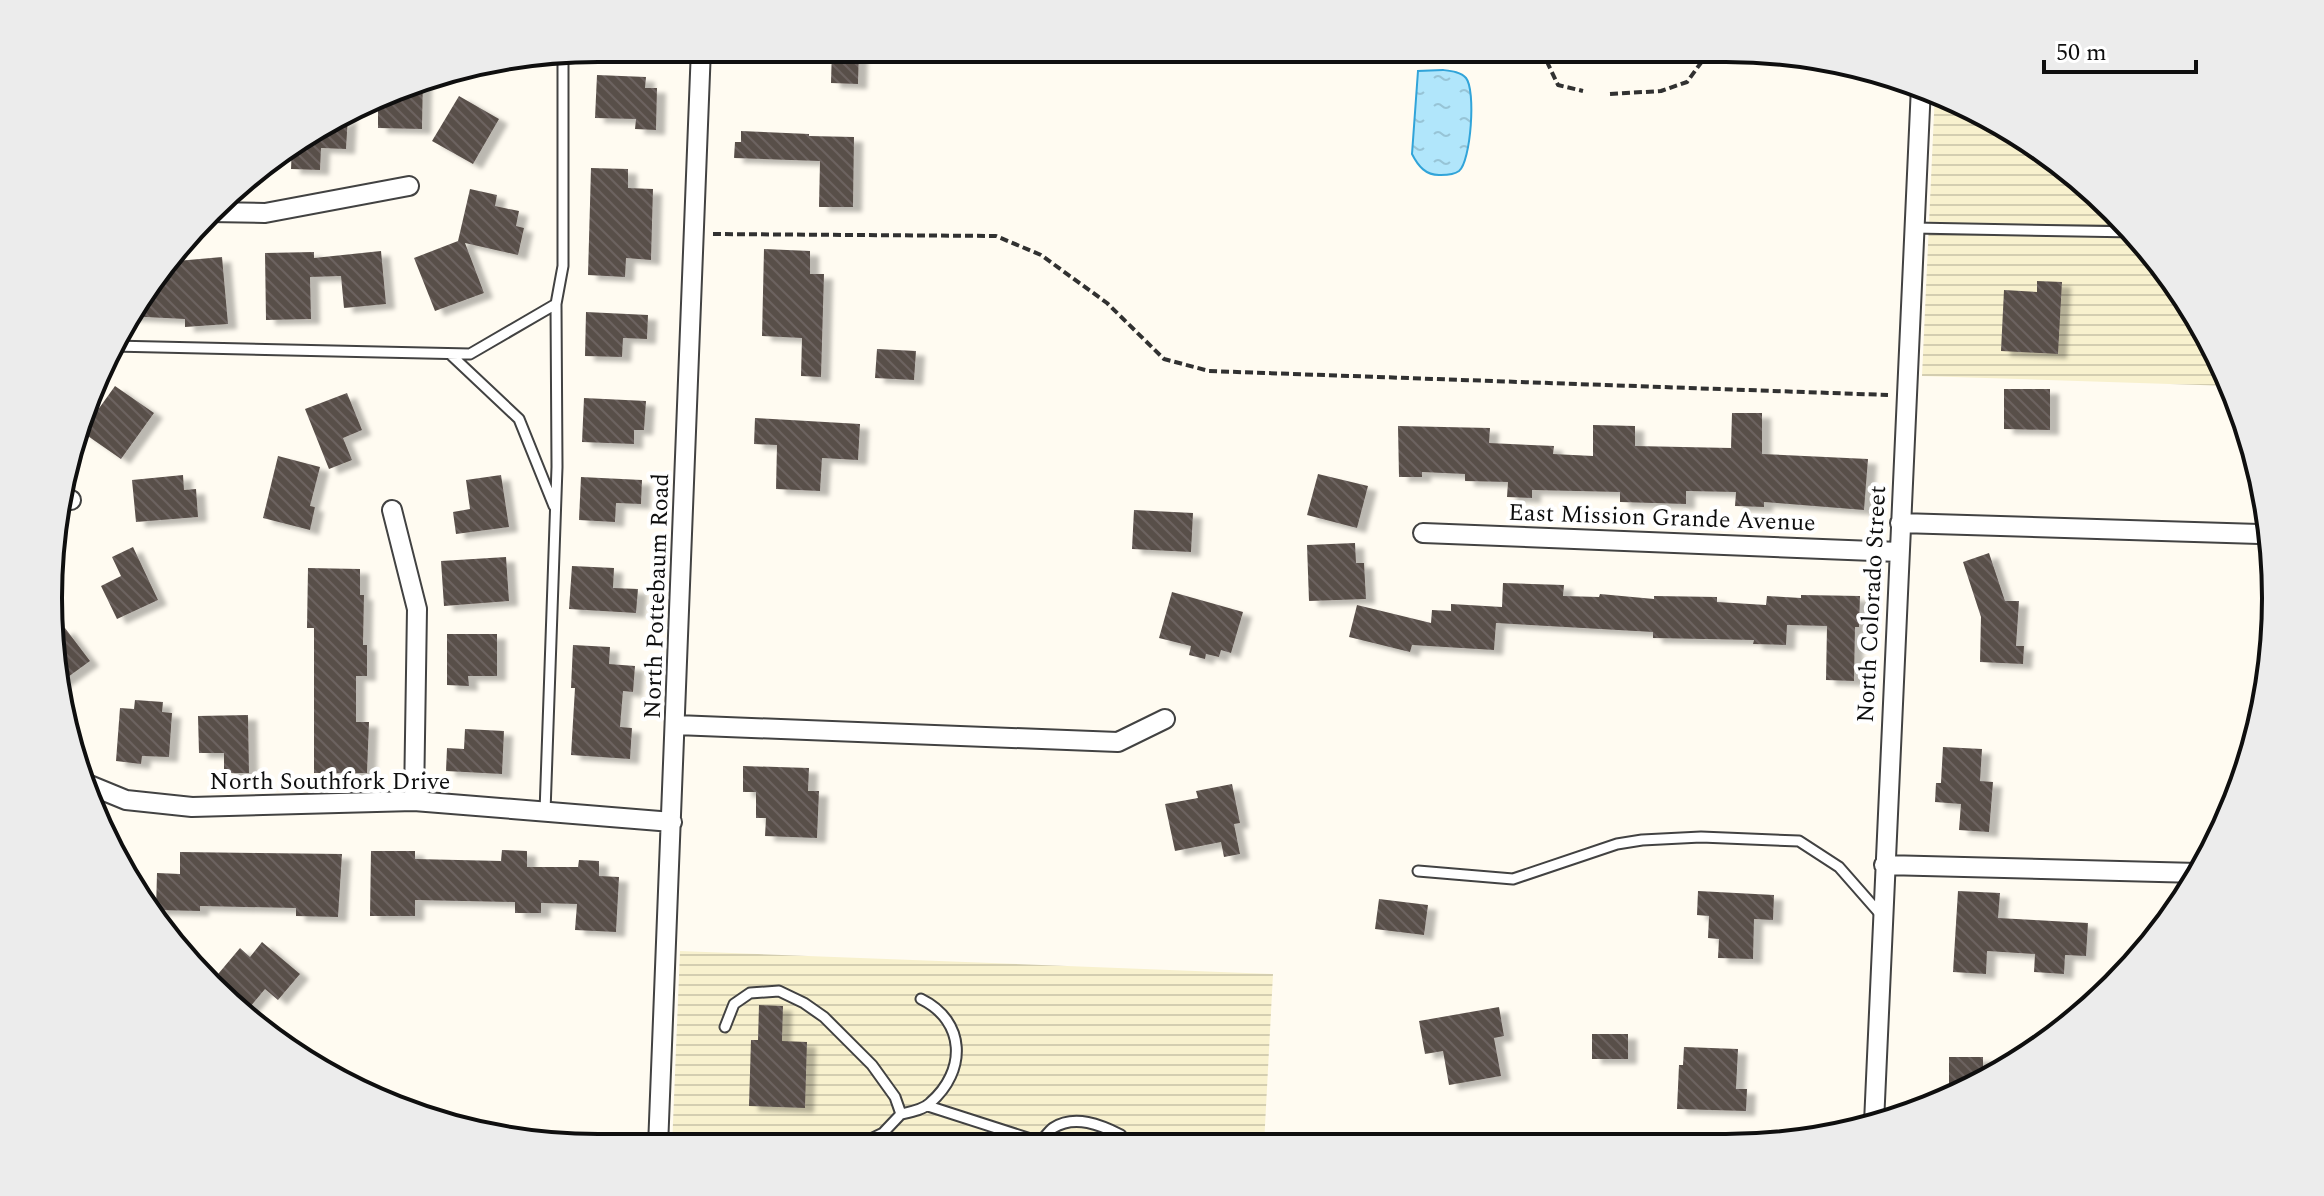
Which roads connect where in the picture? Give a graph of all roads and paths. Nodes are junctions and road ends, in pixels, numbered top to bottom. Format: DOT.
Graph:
graph roads {
  1 [pos="700,62"];
  2 [pos="1548,62"];
  3 [pos="1702,62"];
  4 [pos="563,63"];
  5 [pos="1583,91"];
  6 [pos="1610,94"];
  7 [pos="1920,99"];
  8 [pos="409,186"];
  9 [pos="226,212"];
  10 [pos="1914,228"];
  11 [pos="2117,232"];
  12 [pos="694,233"];
  13 [pos="556,304"];
  14 [pos="125,346"];
  15 [pos="450,354"];
  16 [pos="1906,395"];
  17 [pos="392,510"];
  18 [pos="556,510"];
  19 [pos="1900,523"];
  20 [pos="1423,533"];
  21 [pos="2258,534"];
  22 [pos="1899,552"];
  23 [pos="1165,719"];
  24 [pos="676,725"];
  25 [pos="97,788"];
  26 [pos="414,801"];
  27 [pos="545,812"];
  28 [pos="672,822"];
  29 [pos="1884,865"];
  30 [pos="1418,871"];
  31 [pos="2186,873"];
  32 [pos="1882,916"];
  33 [pos="921,999"];
  34 [pos="725,1027"];
  35 [pos="928,1106"];
  36 [pos="1874,1113"];
  37 [pos="901,1114"];
  38 [pos="659,1134"];
  39 [pos="881,1134"];
  40 [pos="1011,1134"];
  41 [pos="1048,1134"];
  42 [pos="1119,1134"];
  1 -- 12 [label="street, North Pottebaum Road"];
  2 -- 5 [label="path"];
  3 -- 6 [label="path"];
  4 -- 13 [label="lane"];
  7 -- 10 [label="street, North Colorado Street"];
  8 -- 9 [label="street"];
  10 -- 11 [label="lane"];
  10 -- 16 [label="street, North Colorado Street"];
  12 -- 16 [label="path"];
  12 -- 24 [label="street, North Pottebaum Road"];
  13 -- 15 [label="lane"];
  13 -- 18 [label="lane"];
  14 -- 15 [label="lane"];
  15 -- 18 [label="lane"];
  16 -- 19 [label="street, North Colorado Street"];
  17 -- 26 [label="street"];
  18 -- 27 [label="lane"];
  19 -- 21 [label="street"];
  19 -- 22 [label="street, North Colorado Street"];
  20 -- 22 [label="street, East Mission Grande Avenue"];
  22 -- 29 [label="street, North Colorado Street"];
  23 -- 24 [label="street"];
  24 -- 28 [label="street, North Pottebaum Road"];
  25 -- 26 [label="street, North Southfork Drive"];
  26 -- 27 [label="street, North Southfork Drive"];
  27 -- 28 [label="street, North Southfork Drive"];
  28 -- 38 [label="street, North Pottebaum Road"];
  29 -- 31 [label="street"];
  29 -- 32 [label="street, North Colorado Street"];
  30 -- 32 [label="lane"];
  32 -- 36 [label="street, North Colorado Street"];
  33 -- 35 [label="lane"];
  34 -- 37 [label="lane"];
  35 -- 37 [label="lane"];
  35 -- 40 [label="lane"];
  37 -- 39 [label="lane"];
  41 -- 42 [label="lane"];
}
